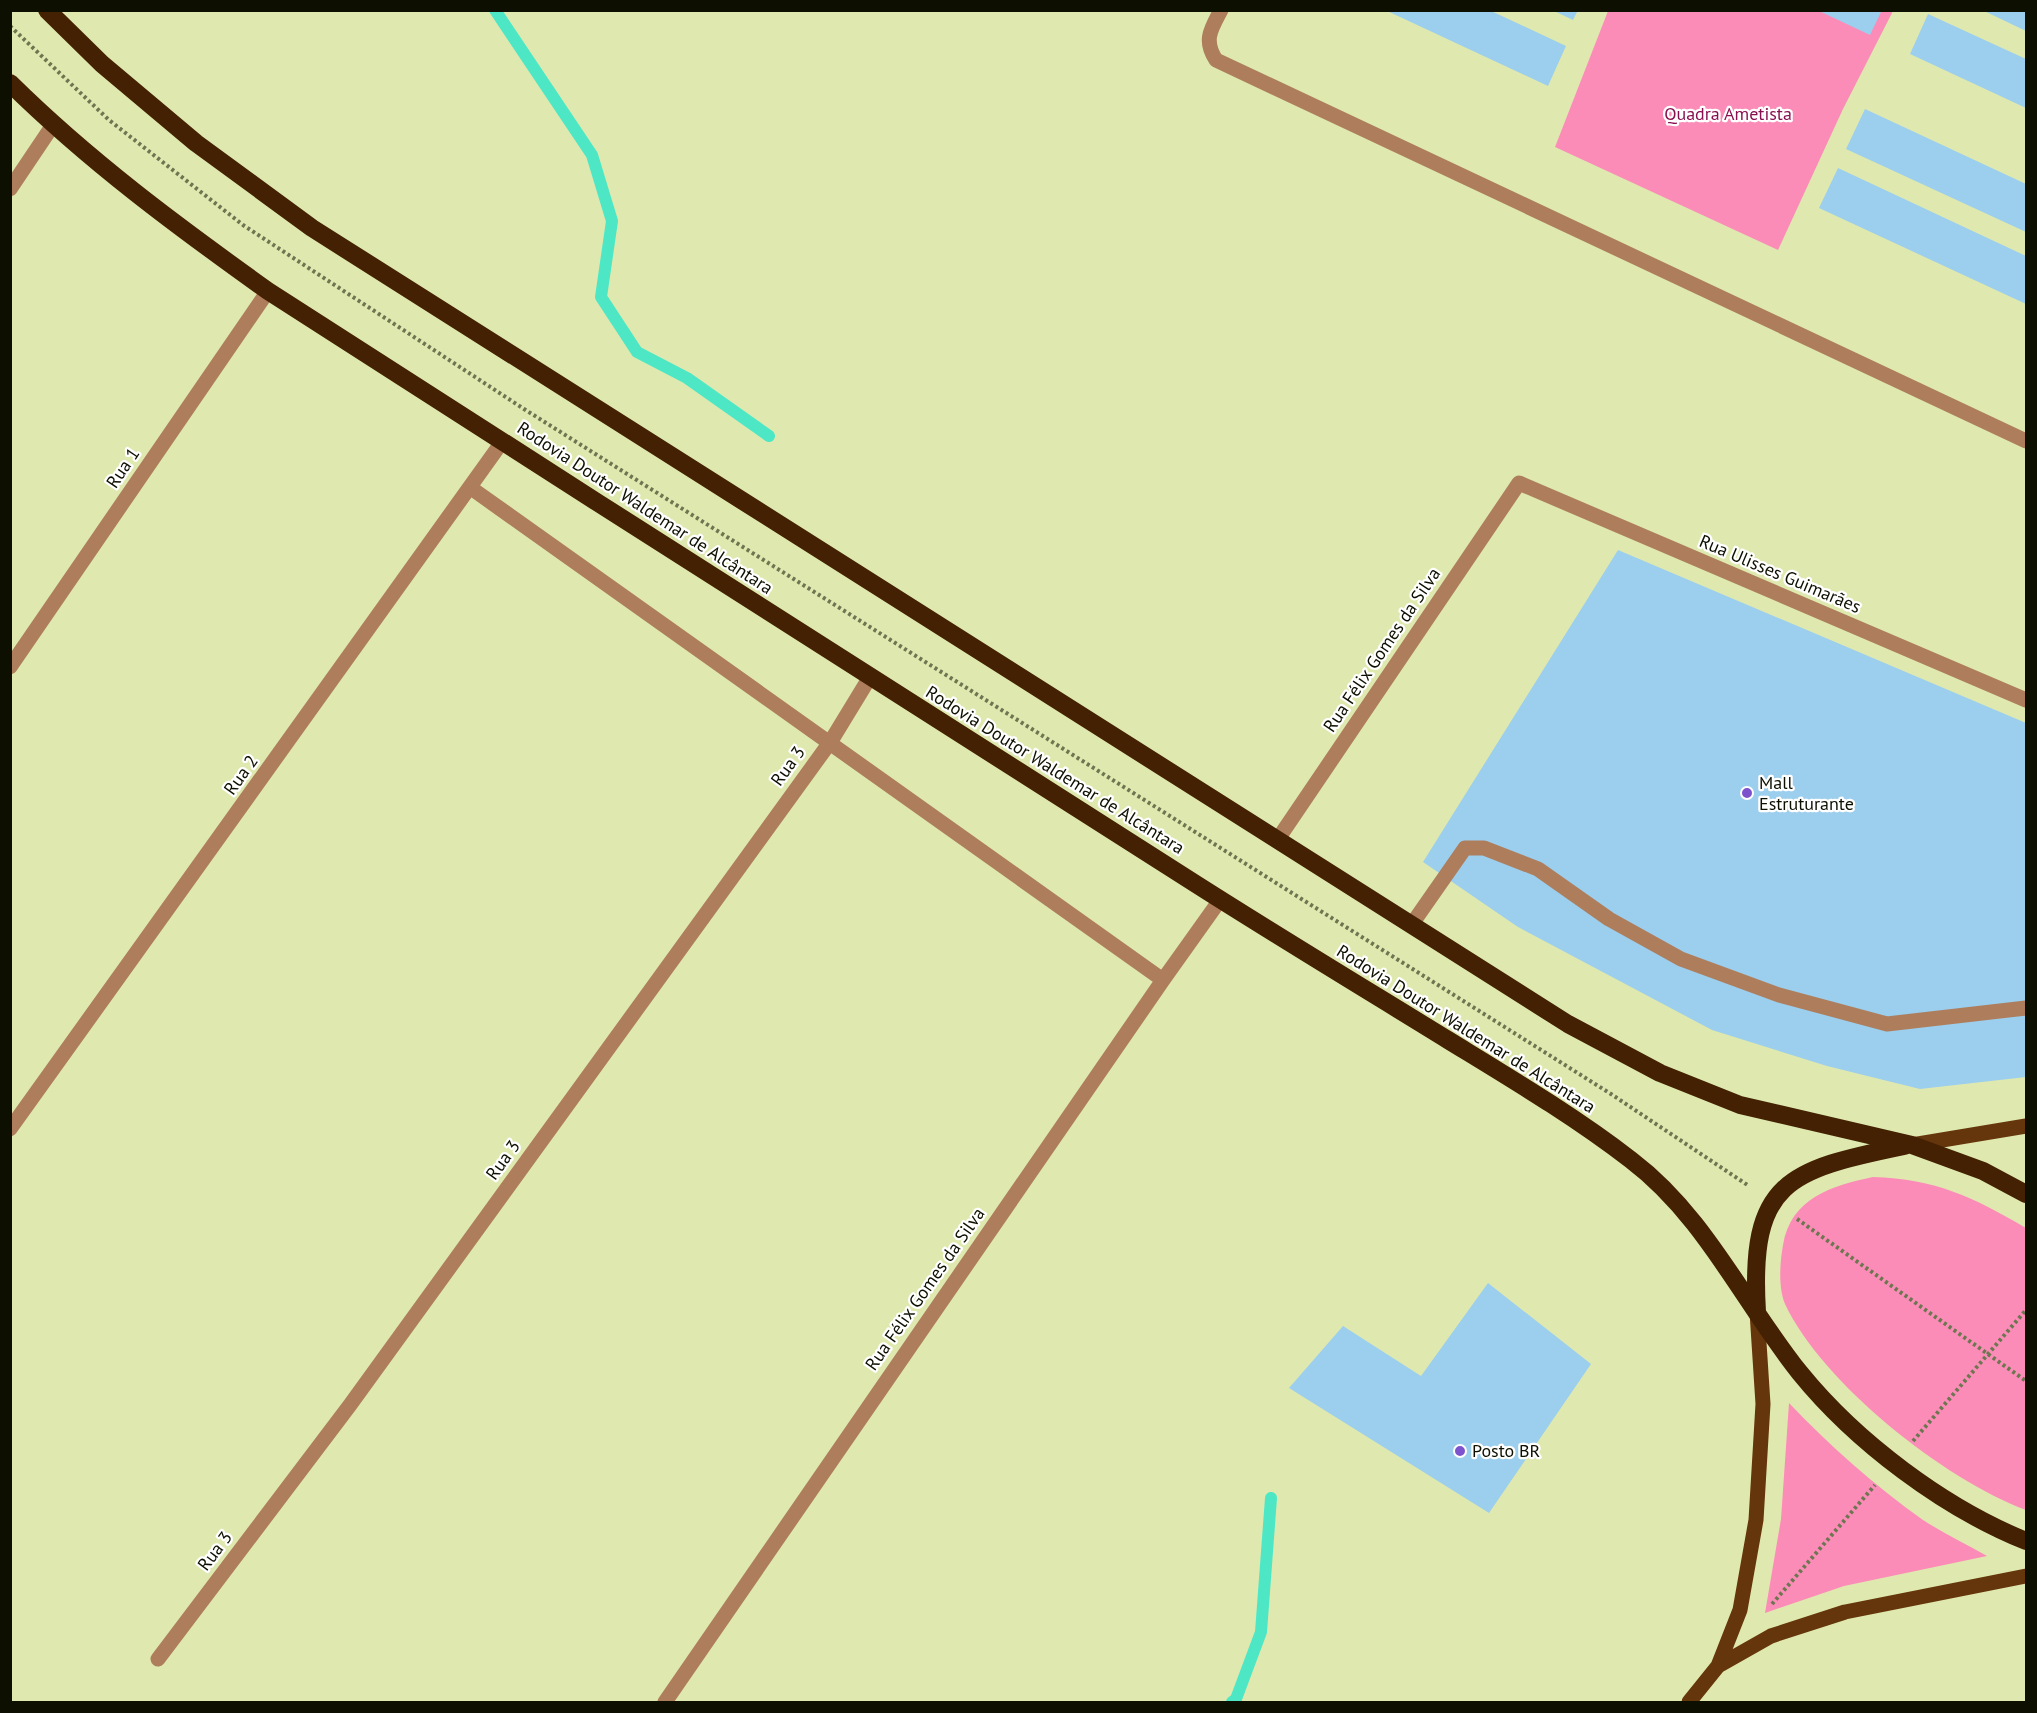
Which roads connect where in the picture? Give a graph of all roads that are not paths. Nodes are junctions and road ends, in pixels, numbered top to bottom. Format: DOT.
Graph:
graph roads {
  1 [pos="47,10"];
  2 [pos="1221,10"];
  3 [pos="10,83"];
  4 [pos="53,125"];
  5 [pos="10,189"];
  6 [pos="268,291"];
  7 [pos="2026,441"];
  8 [pos="502,442"];
  9 [pos="1519,483"];
  10 [pos="471,488"];
  11 [pos="10,667"];
  12 [pos="870,677"];
  13 [pos="2026,700"];
  14 [pos="831,741"];
  15 [pos="1278,839"];
  16 [pos="1220,900"];
  17 [pos="1412,924"];
  18 [pos="1162,980"];
  19 [pos="2026,1008"];
  20 [pos="2026,1126"];
  21 [pos="10,1129"];
  22 [pos="1912,1144"];
  23 [pos="2026,1194"];
  24 [pos="1757,1312"];
  25 [pos="2026,1540"];
  26 [pos="2026,1576"];
  27 [pos="158,1659"];
  28 [pos="1718,1666"];
  29 [pos="665,1702"];
  30 [pos="1689,1702"];
  1 -- 15 [label="highway"];
  2 -- 7 [label="street"];
  3 -- 4 [label="highway, Rodovia Doutor Waldemar de Alcântara"];
  4 -- 5 [label="street"];
  4 -- 6 [label="highway, Rodovia Doutor Waldemar de Alcântara"];
  6 -- 8 [label="highway, Rodovia Doutor Waldemar de Alcântara"];
  6 -- 11 [label="street, Rua 1"];
  8 -- 10 [label="street, Rua 2"];
  8 -- 12 [label="highway, Rodovia Doutor Waldemar de Alcântara"];
  9 -- 13 [label="street, Rua Ulisses Guimarães"];
  9 -- 15 [label="street, Rua Félix Gomes da Silva"];
  10 -- 14 [label="street"];
  10 -- 21 [label="street, Rua 2"];
  12 -- 14 [label="street, Rua 3"];
  12 -- 16 [label="highway, Rodovia Doutor Waldemar de Alcântara"];
  14 -- 18 [label="street"];
  14 -- 27 [label="street, Rua 3"];
  15 -- 17 [label="highway"];
  16 -- 18 [label="street, Rua Félix Gomes da Silva"];
  16 -- 24 [label="highway, Rodovia Doutor Waldemar de Alcântara"];
  17 -- 19 [label="street"];
  17 -- 22 [label="highway"];
  18 -- 29 [label="street, Rua Félix Gomes da Silva"];
  20 -- 22 [label="main road"];
  22 -- 23 [label="highway"];
  22 -- 24 [label="highway"];
  24 -- 25 [label="highway, Rodovia Doutor Waldemar de Alcântara"];
  24 -- 28 [label="main road"];
  26 -- 28 [label="main road"];
  28 -- 30 [label="main road"];
}
